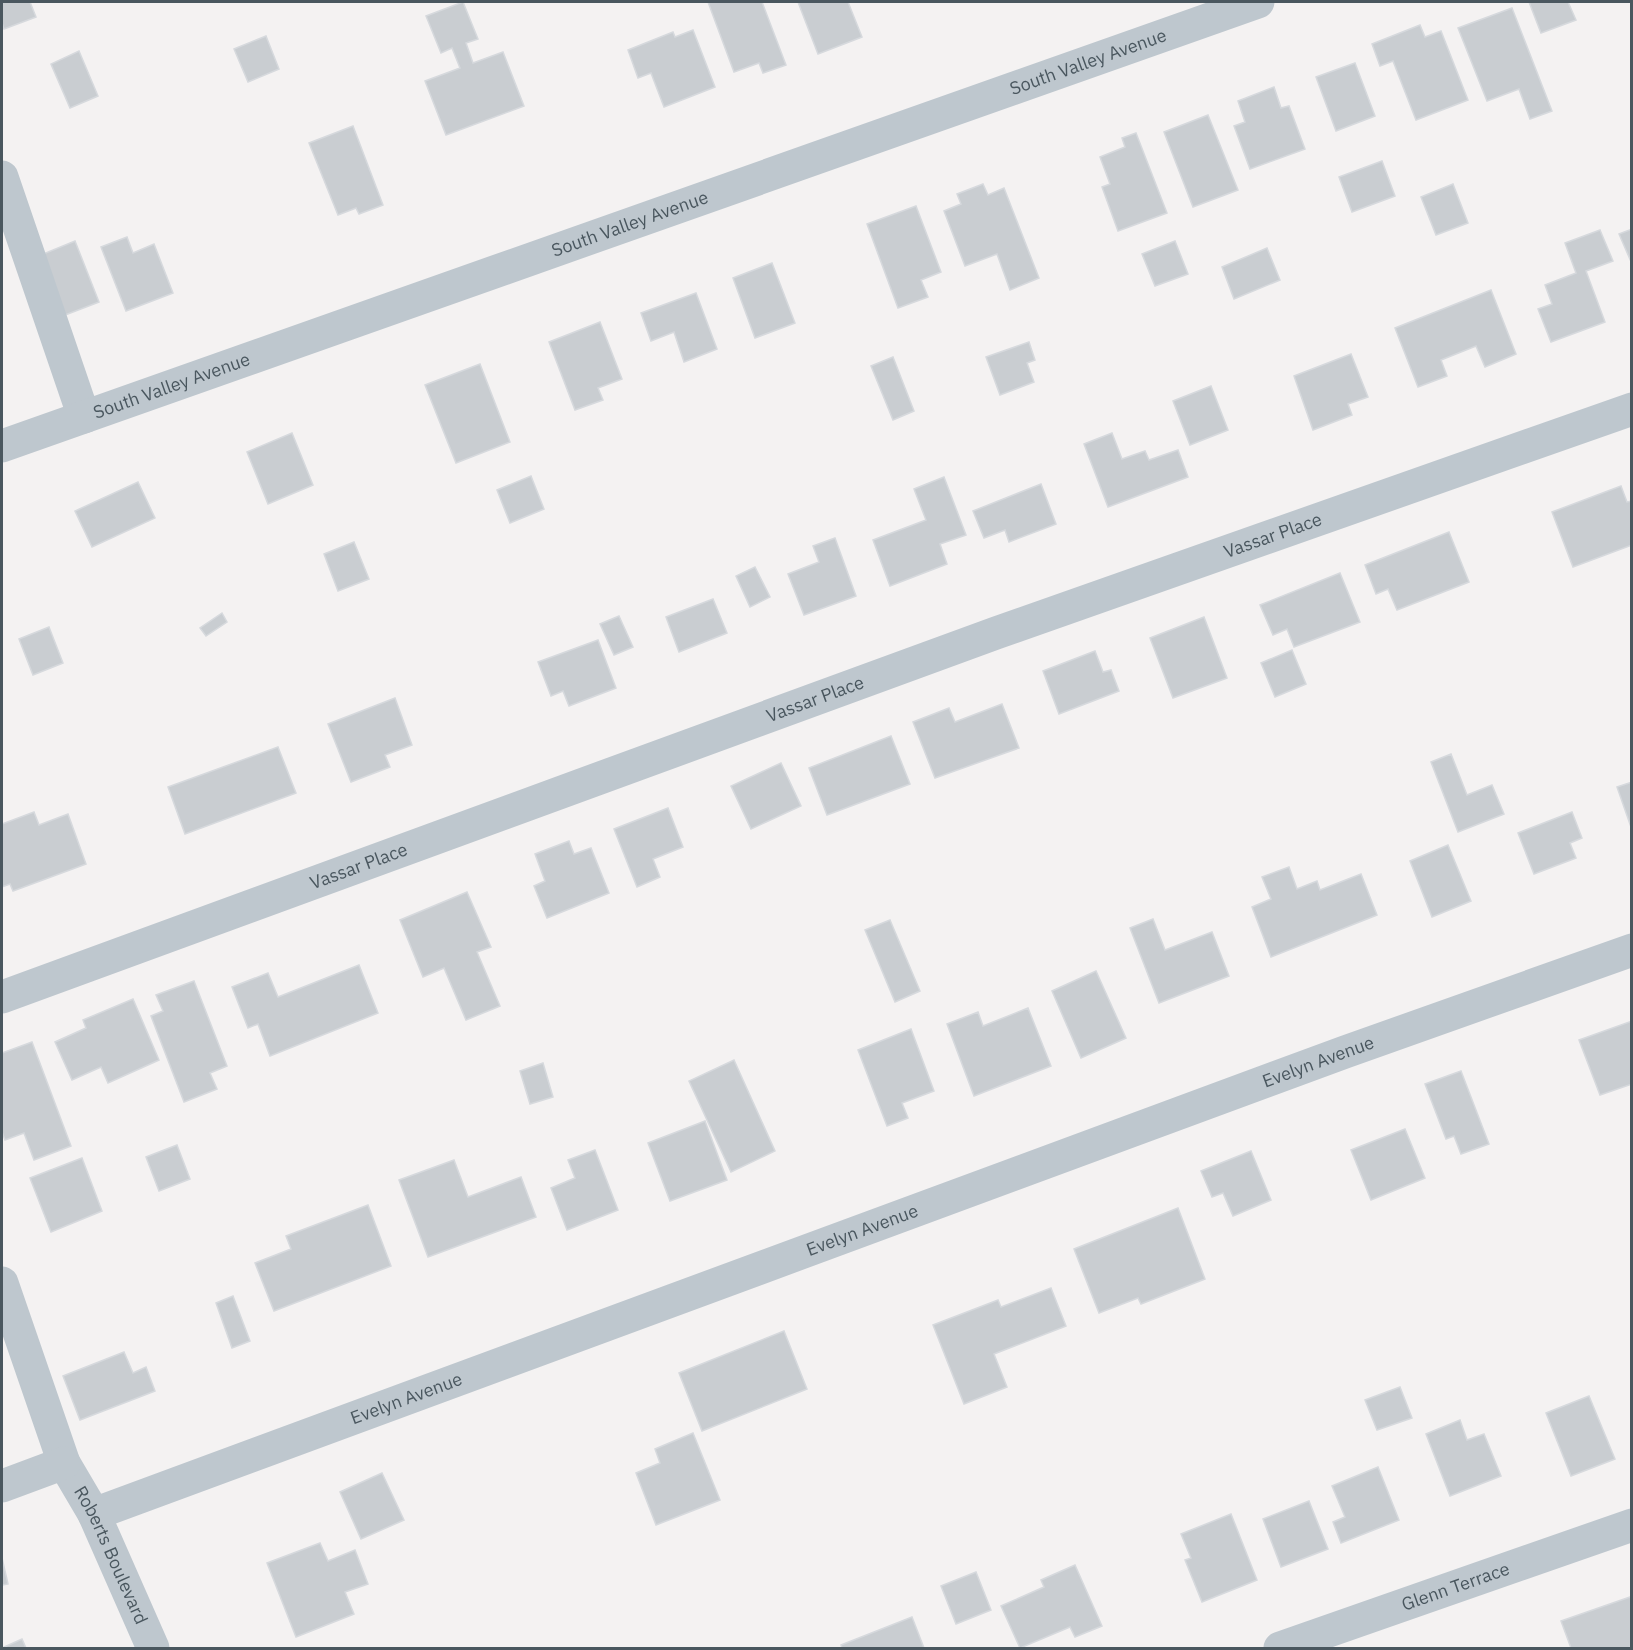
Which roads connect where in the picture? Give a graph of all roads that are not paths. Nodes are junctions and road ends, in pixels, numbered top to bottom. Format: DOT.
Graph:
graph roads {
  1 [pos="1258,2"];
  2 [pos="2,177"];
  3 [pos="1632,409"];
  4 [pos="84,417"];
  5 [pos="2,446"];
  6 [pos="1632,950"];
  7 [pos="2,997"];
  8 [pos="2,1283"];
  9 [pos="64,1463"];
  10 [pos="2,1486"];
  11 [pos="94,1514"];
  12 [pos="1632,1525"];
  13 [pos="153,1648"];
  14 [pos="1280,1648"];
  1 -- 4 [label="street, South Valley Avenue"];
  2 -- 4 [label="street"];
  3 -- 7 [label="street, Vassar Place"];
  4 -- 5 [label="street, South Valley Avenue"];
  6 -- 11 [label="street, Evelyn Avenue"];
  8 -- 9 [label="street, Roberts Boulevard"];
  9 -- 10 [label="street"];
  9 -- 11 [label="street, Roberts Boulevard"];
  11 -- 13 [label="street, Roberts Boulevard"];
  12 -- 14 [label="street, Glenn Terrace"];
}
